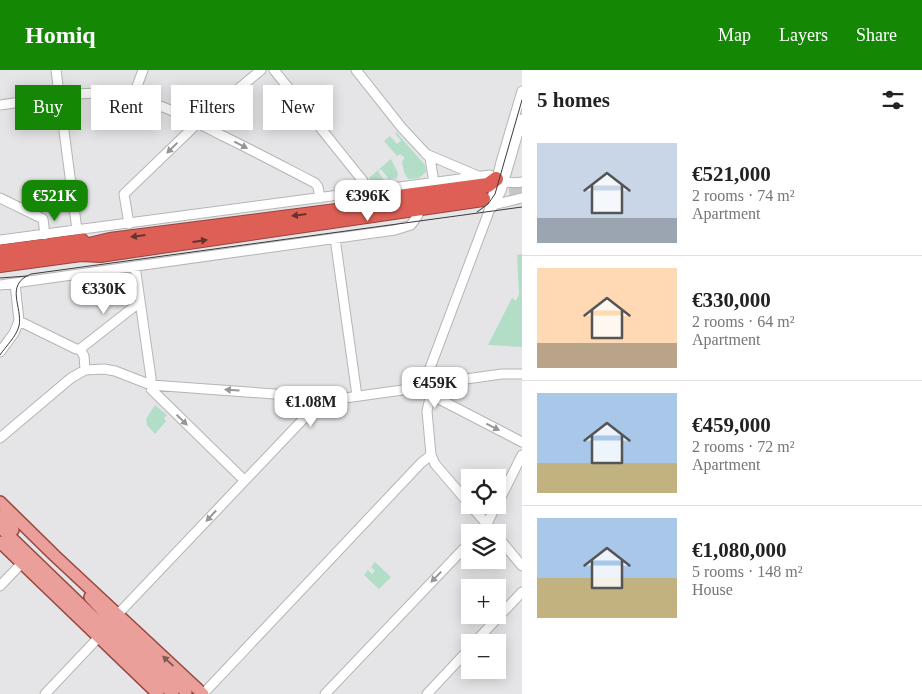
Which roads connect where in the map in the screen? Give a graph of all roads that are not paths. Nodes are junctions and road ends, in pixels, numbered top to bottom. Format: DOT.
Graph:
graph roads {
  1 [pos="56,70"];
  2 [pos="143,70"];
  3 [pos="261,70"];
  4 [pos="274,70"];
  5 [pos="356,70"];
  6 [pos="58,85"];
  7 [pos="137,85"];
  8 [pos="243,85"];
  9 [pos="522,91"];
  10 [pos="15,103"];
  11 [pos="0,105"];
  12 [pos="522,119"];
  13 [pos="64,130"];
  14 [pos="190,130"];
  15 [pos="213,130"];
  16 [pos="426,154"];
  17 [pos="478,176"];
  18 [pos="496,179"];
  19 [pos="522,182"];
  20 [pos="434,183"];
  21 [pos="365,192"];
  22 [pos="0,198"];
  23 [pos="320,198"];
  24 [pos="522,198"];
  25 [pos="488,205"];
  26 [pos="347,209"];
  27 [pos="418,215"];
  28 [pos="336,222"];
  29 [pos="129,224"];
  30 [pos="77,230"];
  31 [pos="46,235"];
  32 [pos="335,238"];
  33 [pos="0,240"];
  34 [pos="110,240"];
  35 [pos="0,252"];
  36 [pos="100,255"];
  37 [pos="0,258"];
  38 [pos="0,265"];
  39 [pos="135,266"];
  40 [pos="0,272"];
  41 [pos="15,283"];
  42 [pos="0,284"];
  43 [pos="140,305"];
  44 [pos="19,321"];
  45 [pos="80,349"];
  46 [pos="0,352"];
  47 [pos="85,370"];
  48 [pos="522,374"];
  49 [pos="433,381"];
  50 [pos="151,385"];
  51 [pos="424,387"];
  52 [pos="357,396"];
  53 [pos="315,397"];
  54 [pos="432,397"];
  55 [pos="0,438"];
  56 [pos="522,442"];
  57 [pos="522,455"];
  58 [pos="431,456"];
  59 [pos="244,480"];
  60 [pos="506,486"];
  61 [pos="461,494"];
  62 [pos="0,502"];
  63 [pos="478,514"];
  64 [pos="492,514"];
  65 [pos="0,516"];
  66 [pos="487,524"];
  67 [pos="0,526"];
  68 [pos="0,542"];
  69 [pos="506,547"];
  70 [pos="461,551"];
  71 [pos="22,563"];
  72 [pos="522,566"];
  73 [pos="35,575"];
  74 [pos="0,586"];
  75 [pos="522,592"];
  76 [pos="94,619"];
  77 [pos="118,620"];
  78 [pos="483,634"];
  79 [pos="98,638"];
  80 [pos="461,658"];
  81 [pos="186,692"];
  82 [pos="45,694"];
  83 [pos="158,694"];
  84 [pos="173,694"];
  85 [pos="203,694"];
  86 [pos="325,694"];
  87 [pos="427,694"];
  1 -- 6 [label="street"];
  2 -- 7 [label="street"];
  3 -- 8 [label="street"];
  4 -- 21 [label="street"];
  5 -- 16 [label="street"];
  9 -- 18 [label="street"];
  10 -- 11 [label="street"];
  12 -- 18 [label="street"];
  13 -- 30 [label="street"];
  14 -- 29 [label="street, one-way"];
  15 -- 23 [label="street, one-way"];
  16 -- 17 [label="street"];
  16 -- 20 [label="street"];
  17 -- 18 [label="street"];
  17 -- 20 [label="street"];
  18 -- 19 [label="street"];
  18 -- 25 [label="street"];
  18 -- 26 [label="highway"];
  20 -- 21 [label="street"];
  21 -- 23 [label="street"];
  22 -- 31 [label="street"];
  23 -- 29 [label="street"];
  24 -- 25 [label="street"];
  25 -- 26 [label="highway"];
  25 -- 27 [label="highway"];
  25 -- 28 [label="highway"];
  25 -- 49 [label="street"];
  26 -- 34 [label="highway, one-way"];
  27 -- 28 [label="highway"];
  27 -- 32 [label="street"];
  36 -- 28 [label="highway, one-way"];
  29 -- 30 [label="street"];
  30 -- 31 [label="street"];
  31 -- 33 [label="street"];
  32 -- 39 [label="street"];
  32 -- 52 [label="street"];
  34 -- 35 [label="highway"];
  34 -- 37 [label="highway"];
  36 -- 38 [label="highway"];
  36 -- 40 [label="highway"];
  39 -- 41 [label="street"];
  39 -- 43 [label="street"];
  41 -- 42 [label="street"];
  41 -- 44 [label="street"];
  43 -- 45 [label="street"];
  43 -- 50 [label="street"];
  44 -- 45 [label="street"];
  44 -- 46 [label="street"];
  45 -- 47 [label="street"];
  47 -- 50 [label="street"];
  47 -- 55 [label="street"];
  48 -- 49 [label="street"];
  49 -- 51 [label="street"];
  49 -- 54 [label="street"];
  53 -- 50 [label="street, one-way"];
  50 -- 59 [label="street, one-way"];
  51 -- 52 [label="street"];
  51 -- 54 [label="street"];
  52 -- 53 [label="street"];
  53 -- 59 [label="street"];
  54 -- 56 [label="street, one-way"];
  54 -- 58 [label="street"];
  57 -- 60 [label="street"];
  58 -- 61 [label="street"];
  58 -- 85 [label="street"];
  59 -- 77 [label="street, one-way"];
  62 -- 77 [label="main road"];
  63 -- 66 [label="street"];
  64 -- 66 [label="street"];
  65 -- 77 [label="main road"];
  67 -- 76 [label="main road"];
  68 -- 71 [label="main road"];
  69 -- 72 [label="street"];
  70 -- 86 [label="street, one-way"];
  71 -- 73 [label="main road"];
  71 -- 74 [label="street"];
  73 -- 76 [label="main road"];
  73 -- 79 [label="main road"];
  75 -- 78 [label="street"];
  76 -- 84 [label="main road"];
  77 -- 81 [label="main road"];
  85 -- 77 [label="main road, one-way"];
  79 -- 82 [label="street"];
  79 -- 83 [label="main road"];
  80 -- 87 [label="street"];
}
